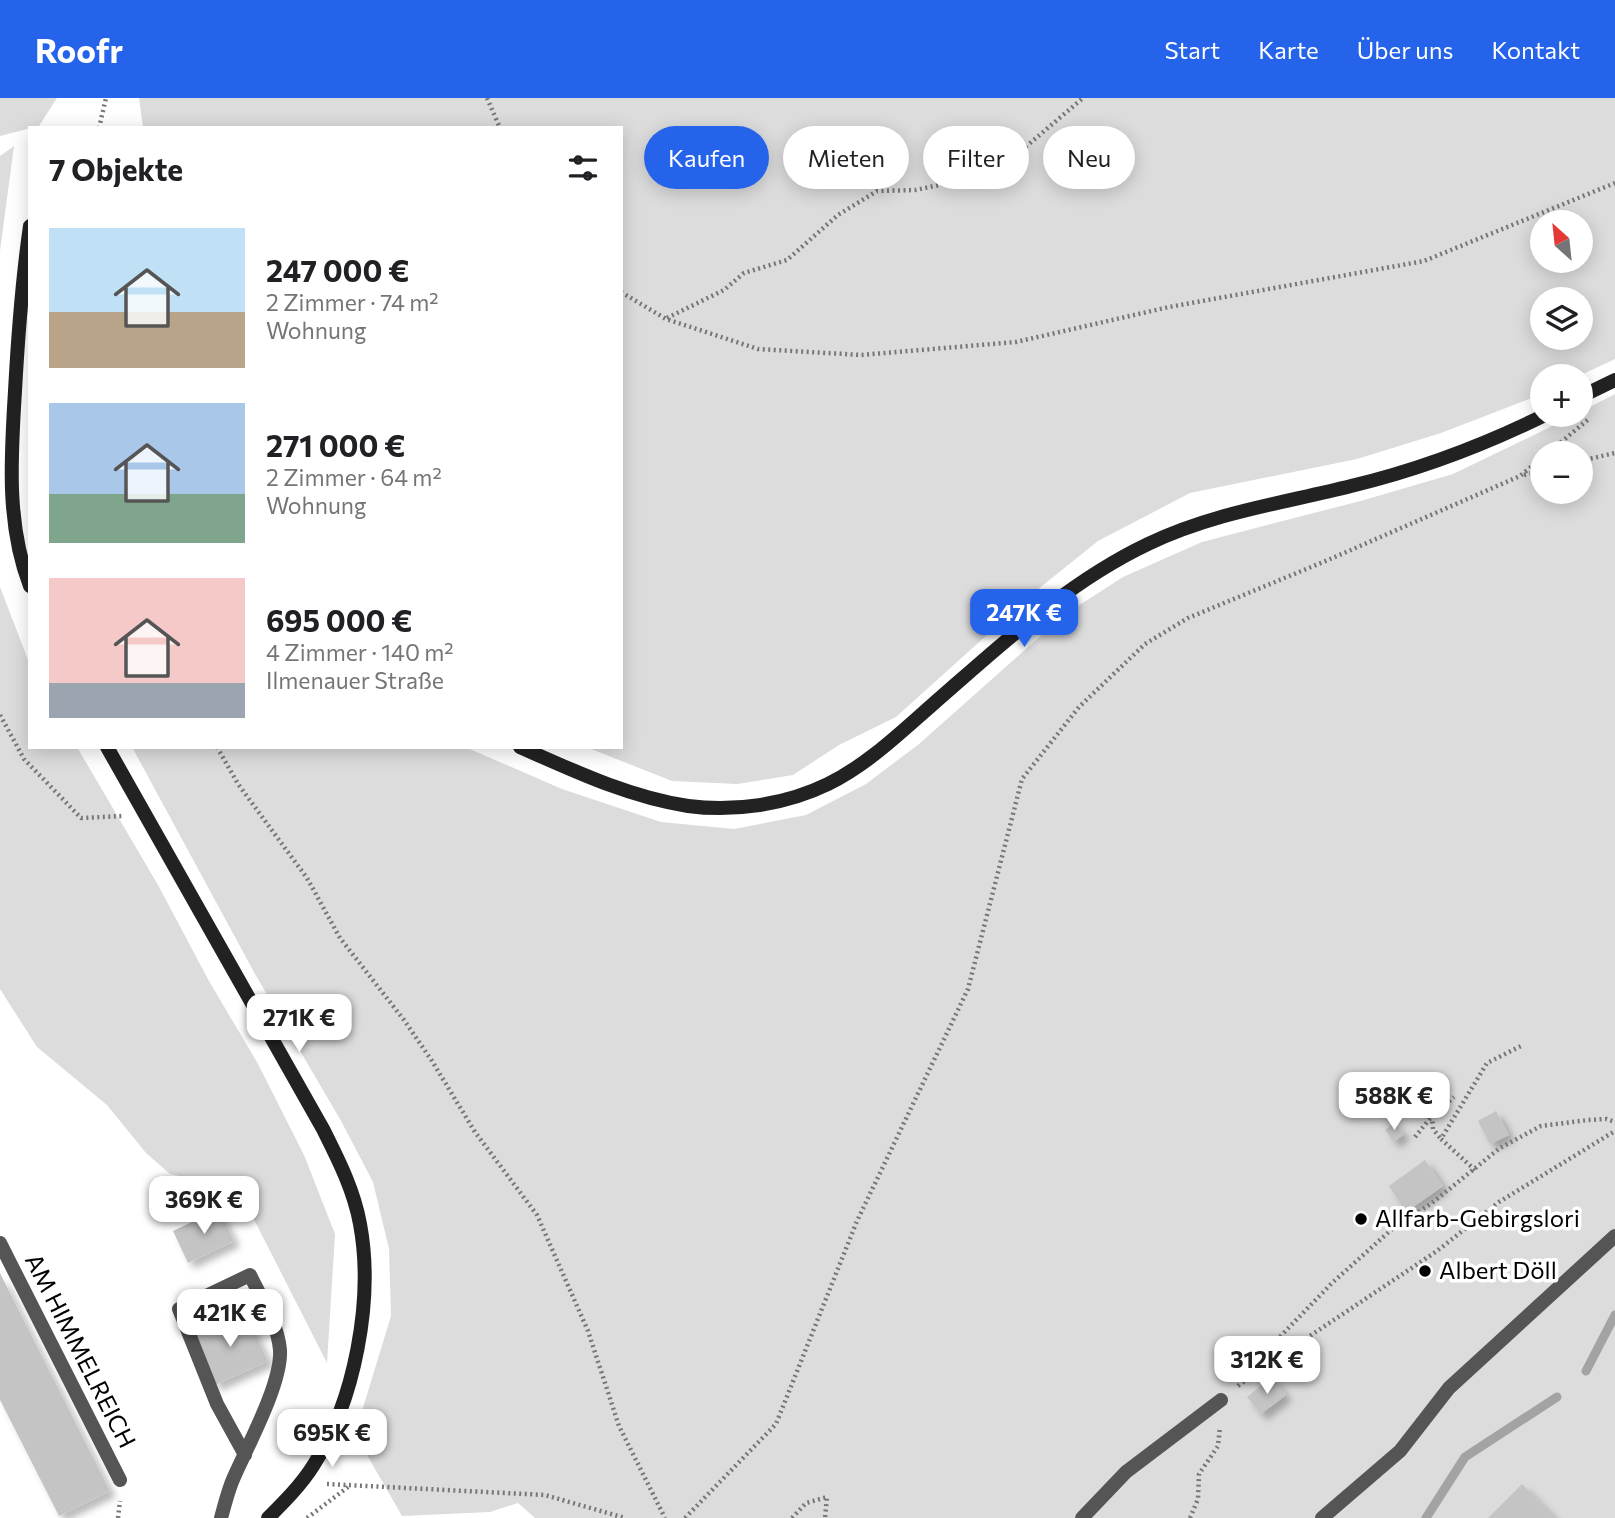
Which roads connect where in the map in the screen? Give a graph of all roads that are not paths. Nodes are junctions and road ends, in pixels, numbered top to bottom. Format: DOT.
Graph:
graph roads {
  1 [pos="28,244"];
  2 [pos="1615,380"];
  3 [pos="1593,391"];
  4 [pos="1530,422"];
  5 [pos="28,579"];
  6 [pos="108,749"];
  7 [pos="525,749"];
  8 [pos="1615,1236"];
  9 [pos="0,1243"];
  10 [pos="1216,1404"];
  11 [pos="245,1455"];
  12 [pos="120,1480"];
  13 [pos="221,1518"];
  14 [pos="268,1518"];
  15 [pos="1082,1518"];
  16 [pos="1322,1518"];
  1 -- 5 [label="main road"];
  2 -- 3 [label="main road"];
  4 -- 7 [label="main road"];
  6 -- 14 [label="main road"];
  8 -- 16 [label="lane"];
  9 -- 12 [label="lane, AM HIMMELREICH"];
  10 -- 15 [label="lane"];
  11 -- 11 [label="lane"];
  11 -- 13 [label="lane"];
}
